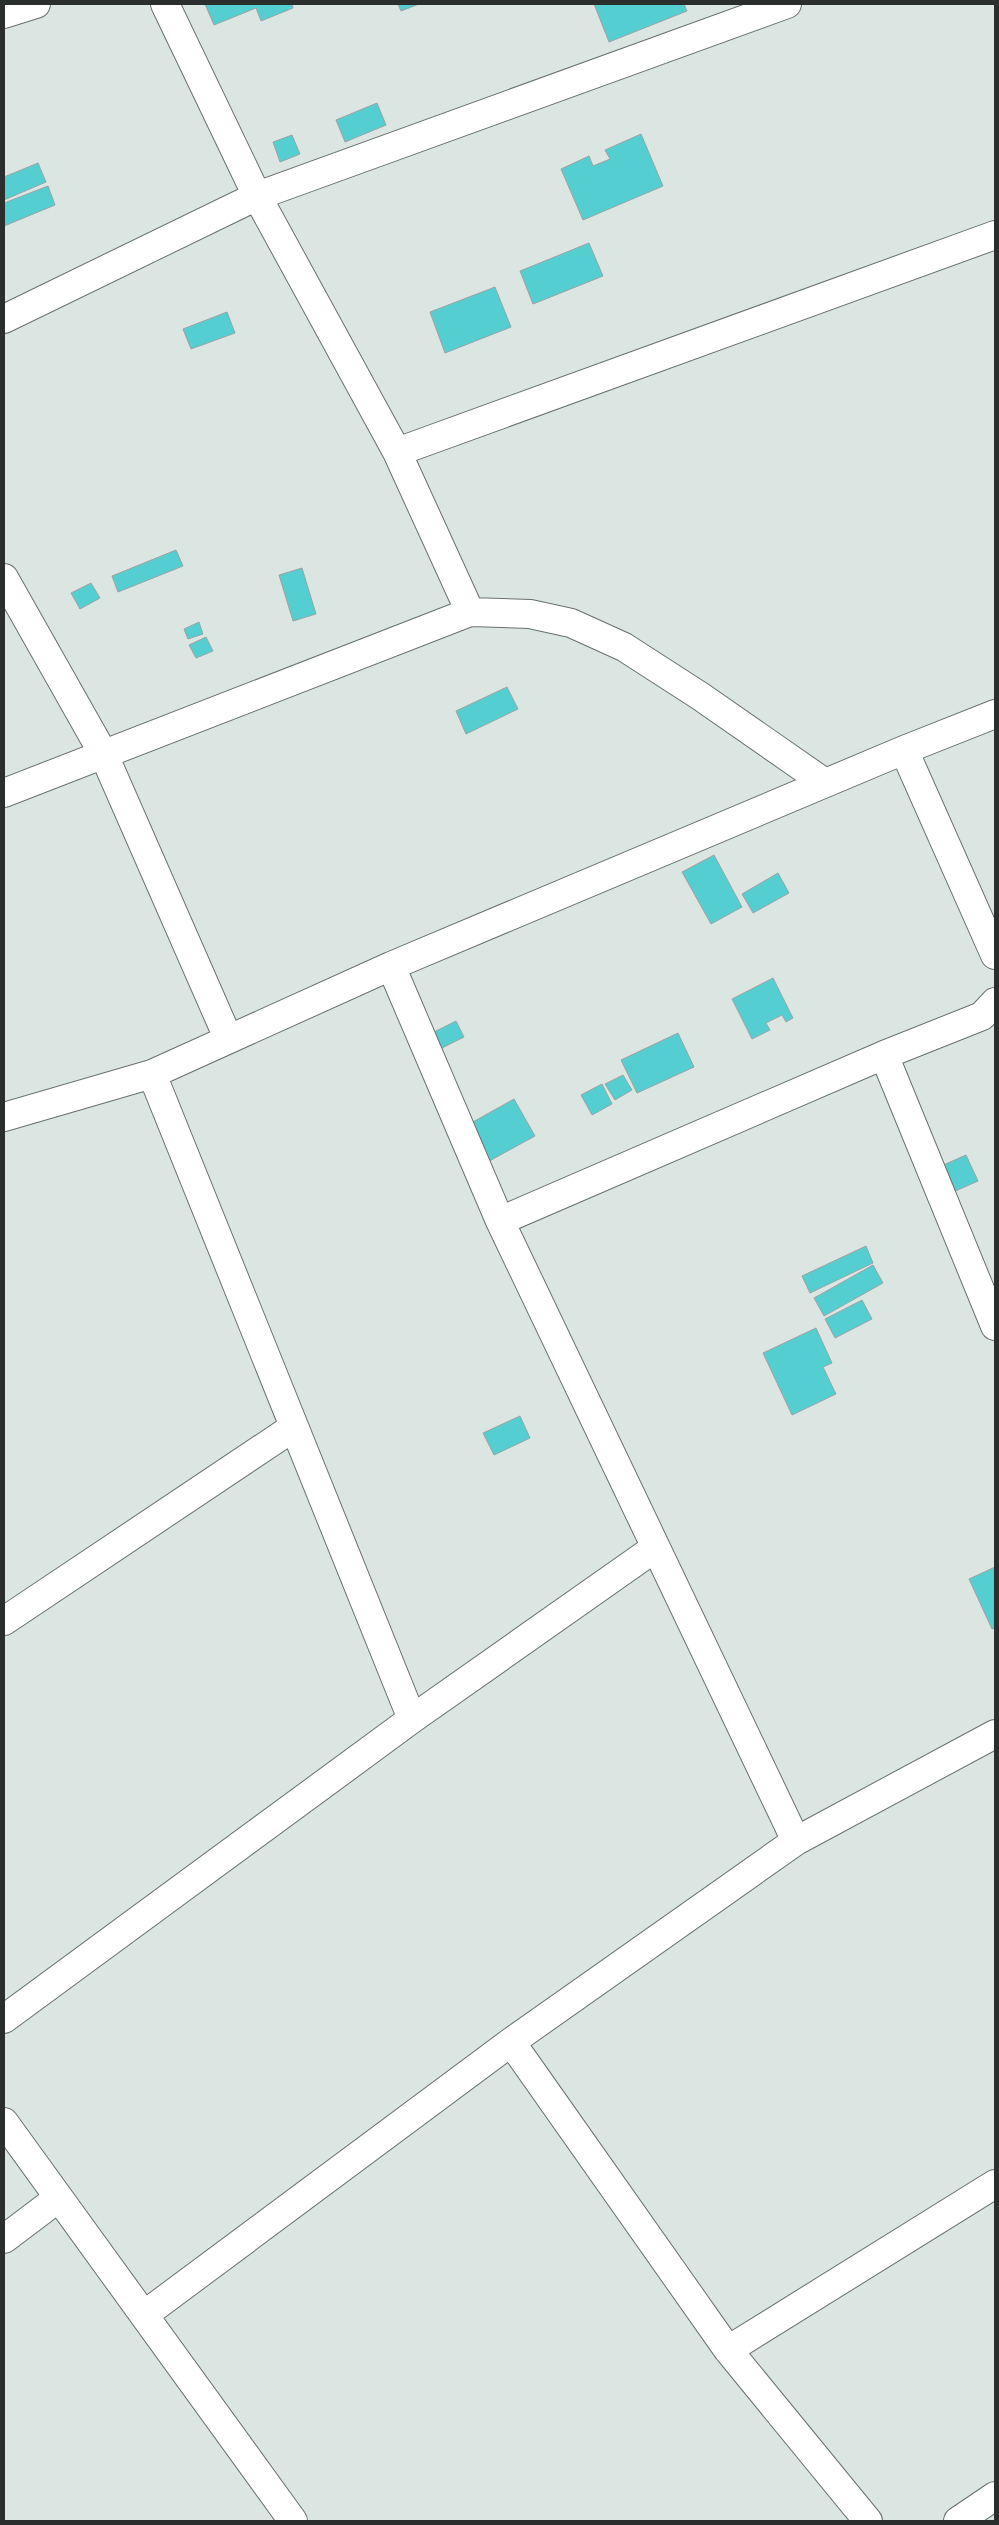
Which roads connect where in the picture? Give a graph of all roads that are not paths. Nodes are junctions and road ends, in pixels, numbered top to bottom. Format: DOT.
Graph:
graph roads {
  1 [pos="36,4"];
  2 [pos="165,4"];
  3 [pos="787,4"];
  4 [pos="4,14"];
  5 [pos="257,196"];
  6 [pos="995,236"];
  7 [pos="4,319"];
  8 [pos="398,452"];
  9 [pos="4,578"];
  10 [pos="470,612"];
  11 [pos="995,714"];
  12 [pos="904,750"];
  13 [pos="104,755"];
  14 [pos="825,783"];
  15 [pos="4,793"];
  16 [pos="995,956"];
  17 [pos="391,966"];
  18 [pos="995,1002"];
  19 [pos="228,1038"];
  20 [pos="884,1055"];
  21 [pos="152,1074"];
  22 [pos="4,1117"];
  23 [pos="500,1221"];
  24 [pos="994,1317"];
  25 [pos="294,1427"];
  26 [pos="655,1548"];
  27 [pos="8,1610"];
  28 [pos="412,1719"];
  29 [pos="995,1734"];
  30 [pos="796,1841"];
  31 [pos="4,2019"];
  32 [pos="511,2042"];
  33 [pos="4,2122"];
  34 [pos="995,2184"];
  35 [pos="57,2199"];
  36 [pos="4,2239"];
  37 [pos="144,2315"];
  38 [pos="728,2350"];
  39 [pos="995,2496"];
  40 [pos="293,2521"];
  41 [pos="868,2521"];
  42 [pos="958,2521"];
  1 -- 4 [label="street"];
  2 -- 5 [label="street"];
  3 -- 5 [label="street"];
  5 -- 7 [label="street"];
  5 -- 8 [label="street"];
  6 -- 8 [label="street"];
  8 -- 10 [label="street"];
  9 -- 13 [label="street"];
  10 -- 13 [label="street"];
  10 -- 14 [label="street"];
  11 -- 12 [label="street"];
  12 -- 14 [label="street"];
  12 -- 16 [label="street"];
  13 -- 15 [label="street"];
  13 -- 19 [label="street"];
  14 -- 17 [label="street"];
  17 -- 19 [label="street"];
  17 -- 23 [label="street"];
  18 -- 20 [label="street"];
  19 -- 21 [label="street"];
  20 -- 23 [label="street"];
  20 -- 24 [label="street"];
  21 -- 22 [label="street"];
  21 -- 25 [label="street"];
  23 -- 26 [label="street"];
  25 -- 27 [label="street"];
  25 -- 28 [label="street"];
  26 -- 28 [label="street"];
  26 -- 30 [label="street"];
  28 -- 31 [label="street"];
  29 -- 30 [label="street"];
  30 -- 32 [label="street"];
  32 -- 37 [label="street"];
  32 -- 38 [label="street"];
  33 -- 35 [label="street"];
  34 -- 38 [label="street"];
  35 -- 36 [label="street"];
  35 -- 37 [label="street"];
  37 -- 40 [label="street"];
  38 -- 41 [label="street"];
  39 -- 42 [label="street"];
}
